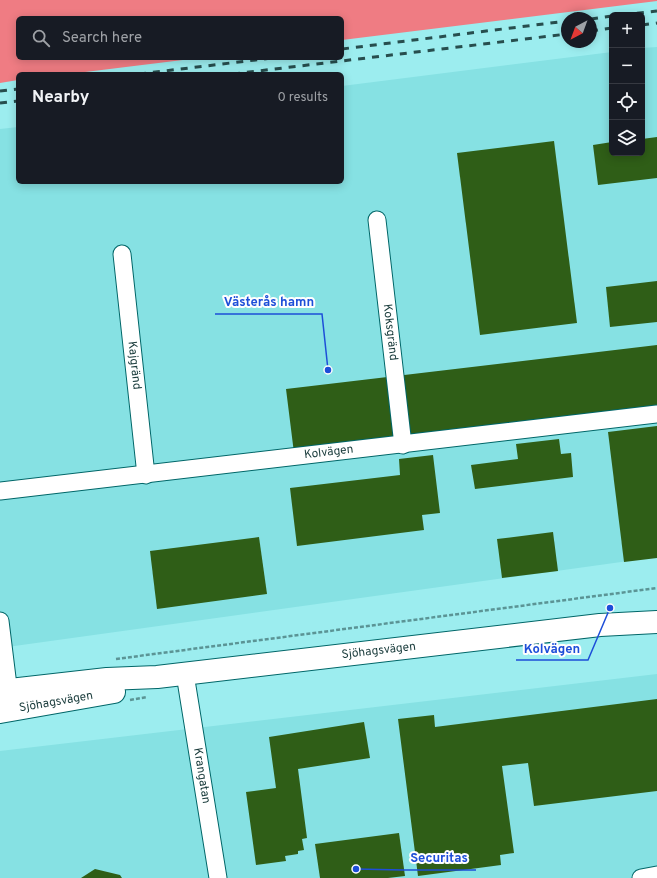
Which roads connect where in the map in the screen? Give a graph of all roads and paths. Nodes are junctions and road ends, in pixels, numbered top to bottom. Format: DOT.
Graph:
graph roads {
  1 [pos="377,220"];
  2 [pos="122,254"];
  3 [pos="657,414"];
  4 [pos="403,445"];
  5 [pos="146,475"];
  6 [pos="0,492"];
  7 [pos="657,588"];
  8 [pos="657,609"];
  9 [pos="0,621"];
  10 [pos="657,622"];
  11 [pos="600,625"];
  12 [pos="110,660"];
  13 [pos="185,674"];
  14 [pos="5,701"];
  15 [pos="657,875"];
  16 [pos="218,878"];
  17 [pos="641,878"];
  1 -- 4 [label="street, Koksgränd"];
  2 -- 5 [label="street, Kajgränd"];
  3 -- 4 [label="street, Kolvägen"];
  4 -- 5 [label="street, Kolvägen"];
  5 -- 6 [label="street, Kolvägen"];
  7 -- 12 [label="path"];
  8 -- 11 [label="main road, Sjöhagsvägen"];
  9 -- 14 [label="street"];
  10 -- 11 [label="main road, Sjöhagsvägen"];
  11 -- 13 [label="main road, Sjöhagsvägen"];
  13 -- 14 [label="main road, Sjöhagsvägen"];
  13 -- 16 [label="street, Krangatan"];
  15 -- 17 [label="street"];
}
